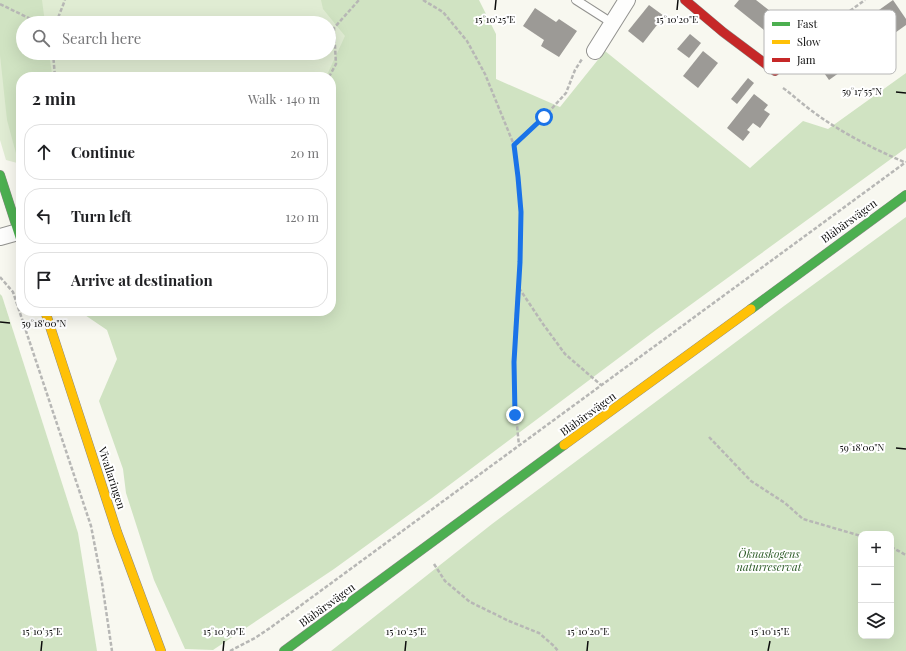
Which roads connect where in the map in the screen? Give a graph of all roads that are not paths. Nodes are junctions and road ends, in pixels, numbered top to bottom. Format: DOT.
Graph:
graph roads {
  1 [pos="576,0"];
  2 [pos="627,0"];
  3 [pos="685,0"];
  4 [pos="612,23"];
  5 [pos="596,51"];
  6 [pos="764,63"];
  7 [pos="0,175"];
  8 [pos="906,195"];
  9 [pos="16,224"];
  10 [pos="16,236"];
  11 [pos="0,237"];
  12 [pos="47,316"];
  13 [pos="161,651"];
  14 [pos="284,651"];
  1 -- 4 [label="lane"];
  2 -- 4 [label="street"];
  3 -- 6 [label="street"];
  4 -- 5 [label="street"];
  7 -- 9 [label="street"];
  8 -- 14 [label="street, Blåbärsvägen"];
  10 -- 11 [label="street"];
  12 -- 13 [label="street, Vivallaringen"];
}
